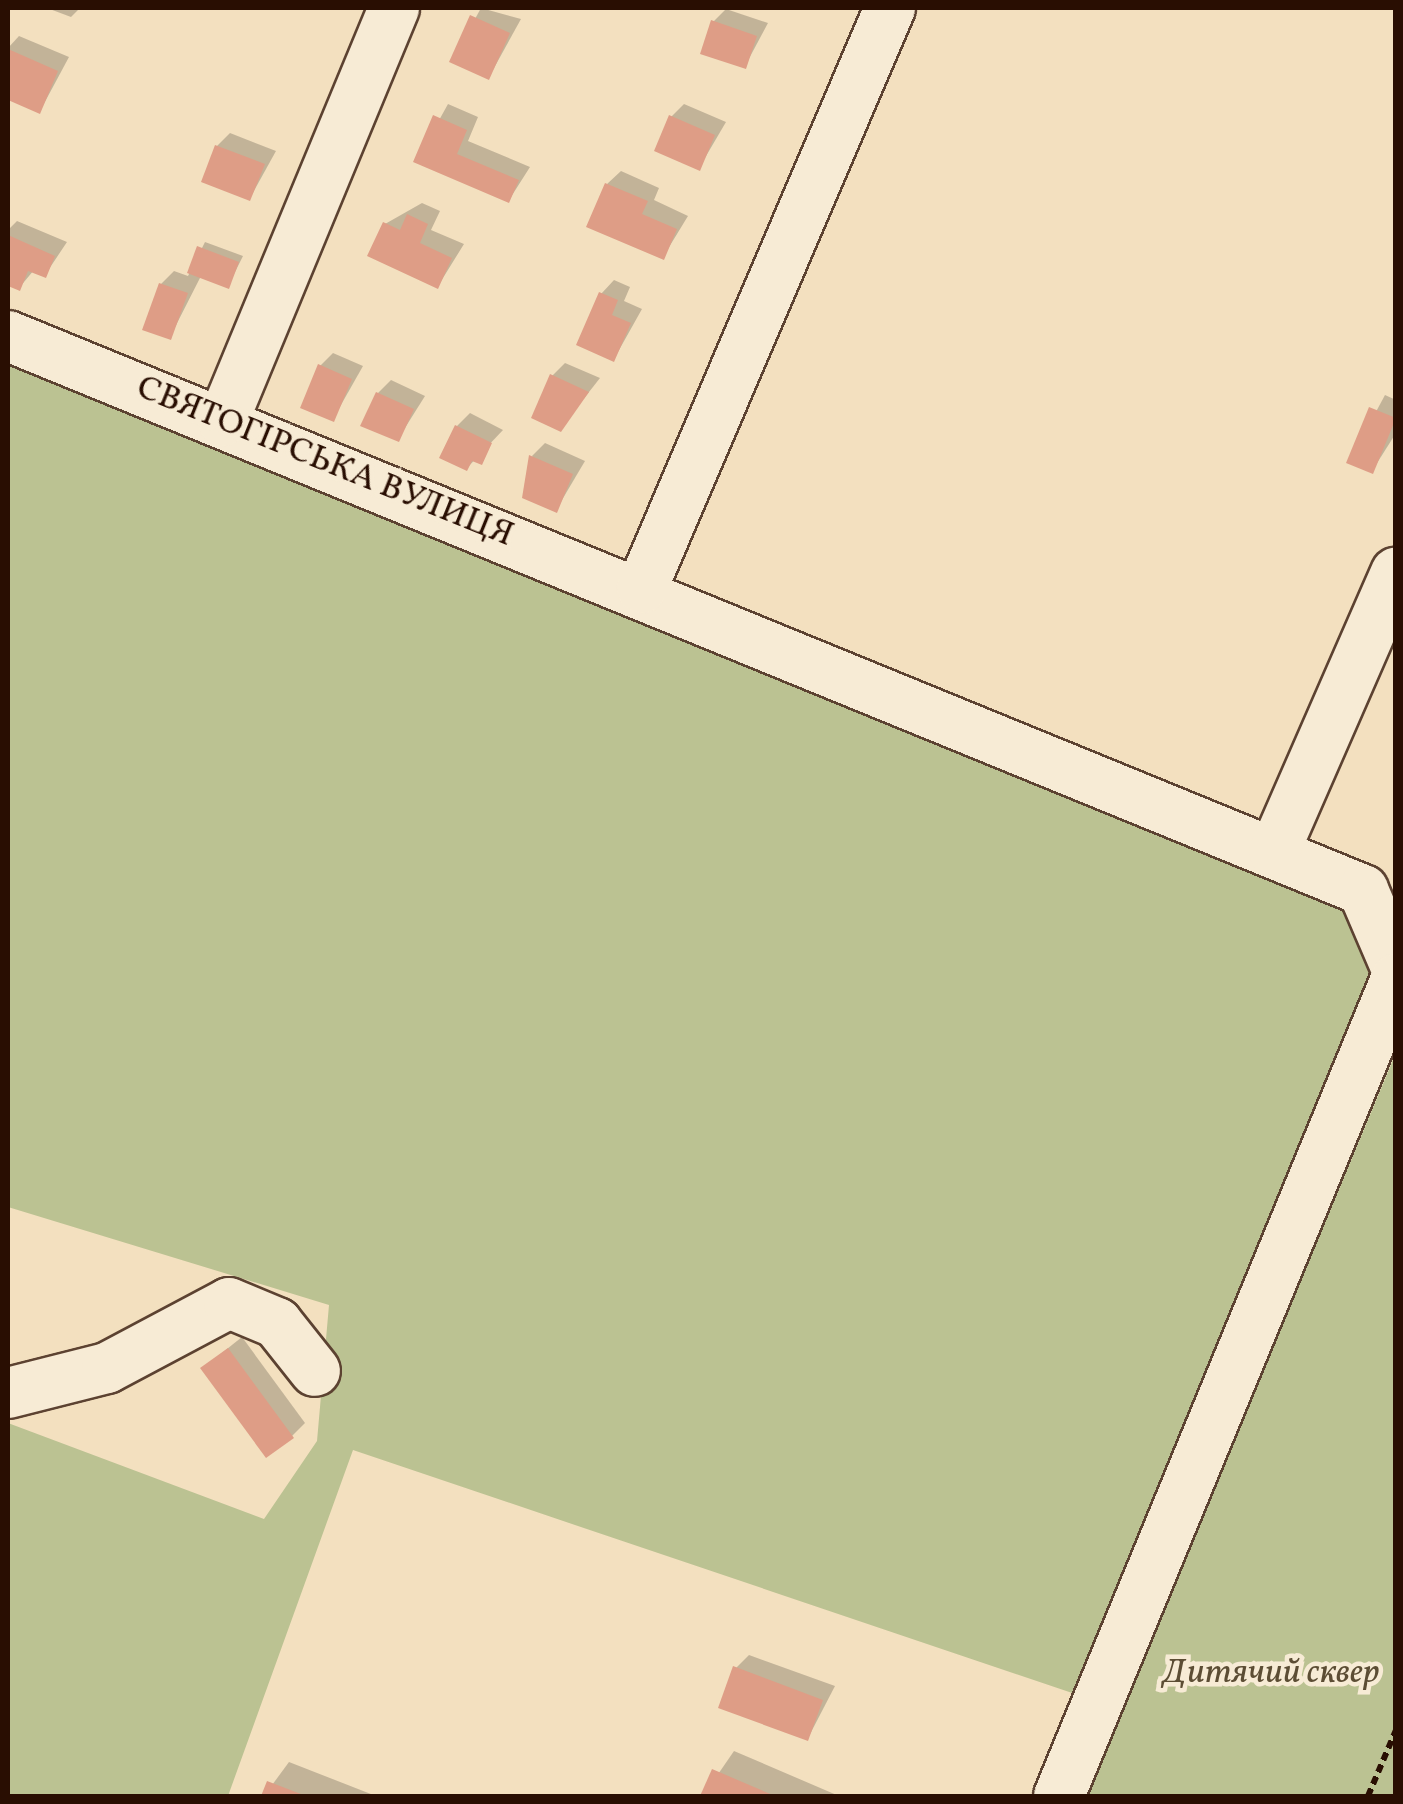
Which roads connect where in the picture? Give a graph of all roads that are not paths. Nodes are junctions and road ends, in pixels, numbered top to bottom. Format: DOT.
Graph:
graph roads {
  1 [pos="394,8"];
  2 [pos="890,8"];
  3 [pos="8,336"];
  4 [pos="222,421"];
  5 [pos="1396,573"];
  6 [pos="642,588"];
  7 [pos="1274,852"];
  8 [pos="1396,967"];
  9 [pos="1396,979"];
  10 [pos="315,1372"];
  11 [pos="8,1393"];
  12 [pos="1059,1796"];
  1 -- 4 [label="street"];
  2 -- 6 [label="street"];
  3 -- 4 [label="street, СВЯТОГІРСЬКА ВУЛИЦЯ"];
  4 -- 6 [label="street, СВЯТОГІРСЬКА ВУЛИЦЯ"];
  5 -- 7 [label="street"];
  6 -- 7 [label="street, СВЯТОГІРСЬКА ВУЛИЦЯ"];
  7 -- 8 [label="street, СВЯТОГІРСЬКА ВУЛИЦЯ"];
  9 -- 12 [label="street"];
  10 -- 11 [label="street"];
}
